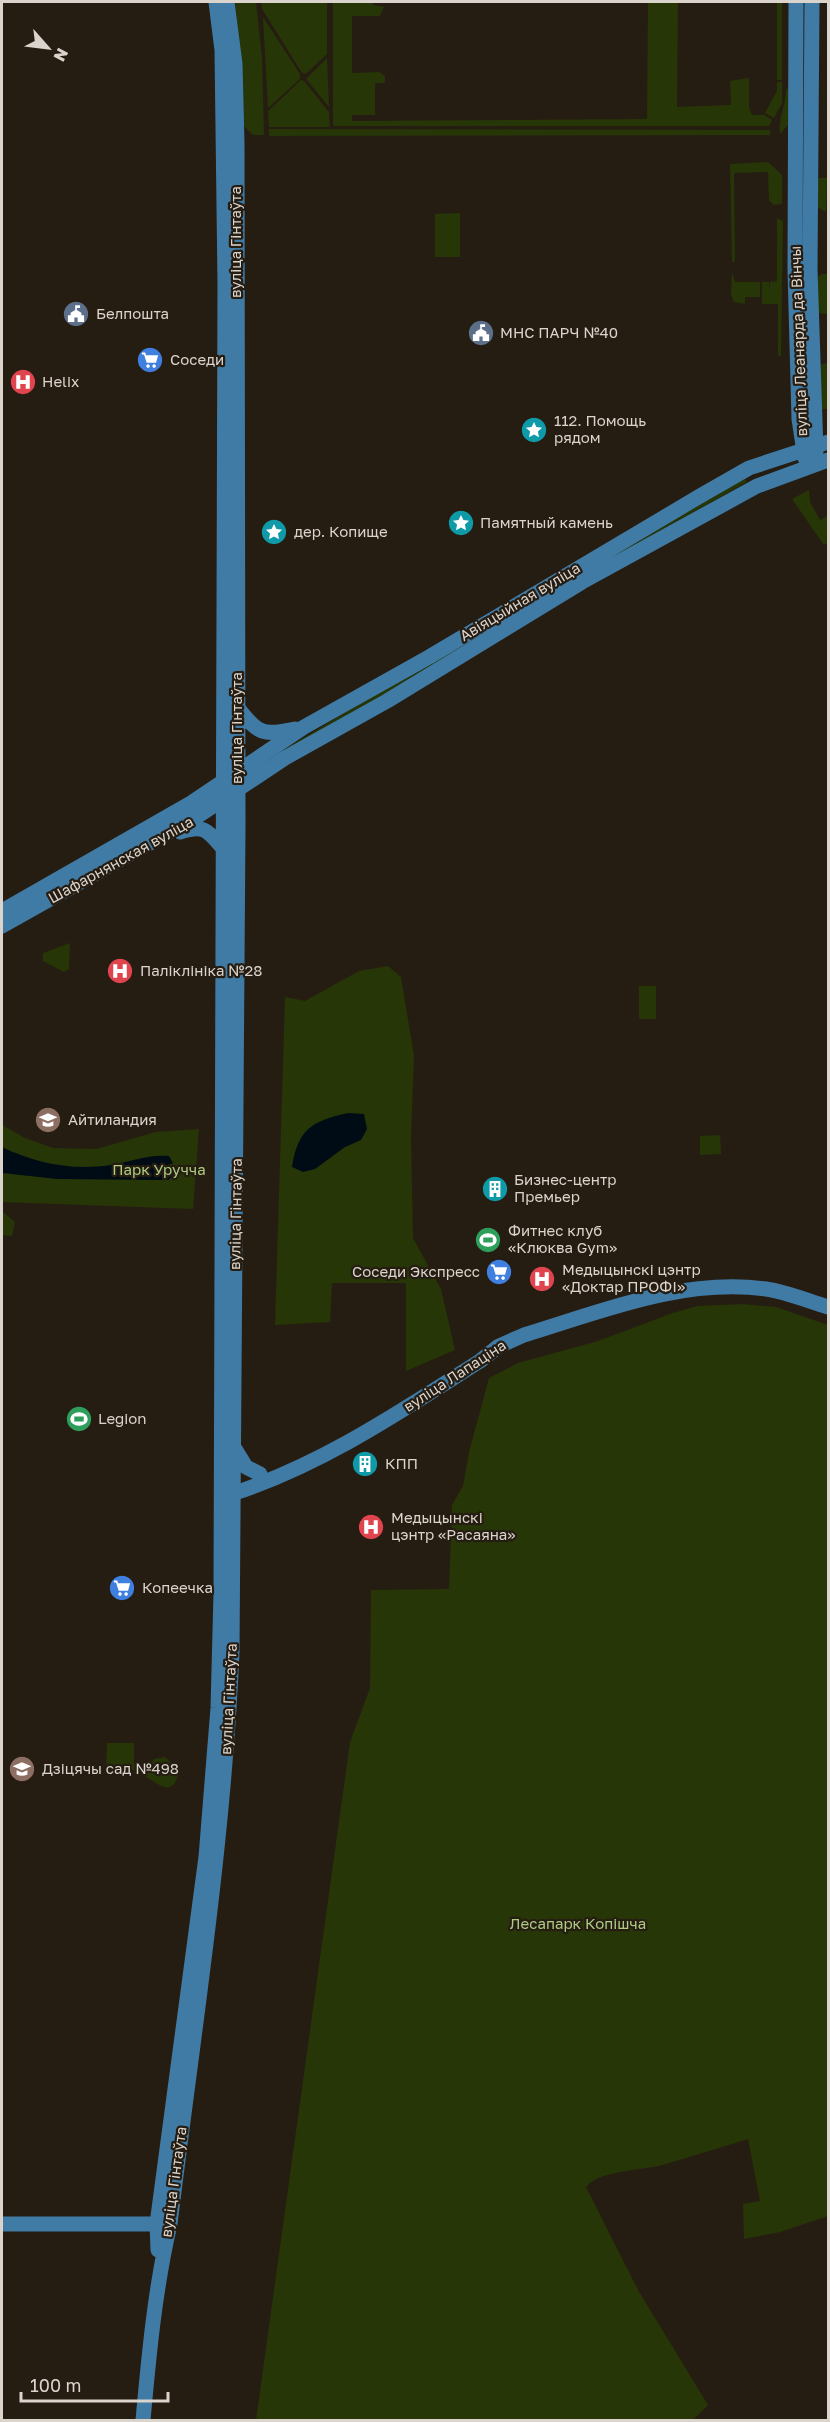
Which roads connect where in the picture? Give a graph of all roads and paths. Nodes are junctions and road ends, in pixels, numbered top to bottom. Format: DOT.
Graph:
graph roads {
  1 [pos="216,2"];
  2 [pos="227,2"];
  3 [pos="796,2"];
  4 [pos="812,2"];
  5 [pos="813,85"];
  6 [pos="827,106"];
  7 [pos="230,144"];
  8 [pos="815,445"];
  9 [pos="828,460"];
  10 [pos="810,465"];
  11 [pos="579,576"];
  12 [pos="550,585"];
  13 [pos="540,609"];
  14 [pos="238,708"];
  15 [pos="304,727"];
  16 [pos="237,772"];
  17 [pos="222,783"];
  18 [pos="237,789"];
  19 [pos="223,799"];
  20 [pos="163,836"];
  21 [pos="222,848"];
  22 [pos="2,911"];
  23 [pos="2,926"];
  24 [pos="828,1307"];
  25 [pos="499,1346"];
  26 [pos="235,1449"];
  27 [pos="260,1474"];
  28 [pos="229,1498"];
  29 [pos="2,2224"];
  30 [pos="163,2224"];
  31 [pos="143,2421"];
  1 -- 7 [label="main road, вуліца Гінтаўта"];
  2 -- 7 [label="main road, вуліца Гінтаўта"];
  3 -- 8 [label="main road, вуліца Леанарда да Вінчы"];
  4 -- 5 [label="main road, вуліца Леанарда да Вінчы"];
  5 -- 6 [label="main road"];
  5 -- 8 [label="main road, вуліца Леанарда да Вінчы"];
  7 -- 14 [label="main road, вуліца Гінтаўта"];
  7 -- 17 [label="main road, вуліца Гінтаўта"];
  8 -- 10 [label="main road, вуліца Леанарда да Вінчы"];
  8 -- 11 [label="main road, Авіяцыйная вуліца"];
  9 -- 10 [label="main road, Авіяцыйная вуліца"];
  10 -- 11 [label="main road, Авіяцыйная вуліца"];
  11 -- 12 [label="main road, Авіяцыйная вуліца"];
  11 -- 13 [label="main road, Авіяцыйная вуліца"];
  12 -- 13 [label="main road"];
  12 -- 15 [label="main road, Авіяцыйная вуліца"];
  13 -- 18 [label="main road, Авіяцыйная вуліца"];
  14 -- 15 [label="main road"];
  14 -- 16 [label="main road, вуліца Гінтаўта"];
  15 -- 16 [label="main road, Авіяцыйная вуліца"];
  16 -- 17 [label="main road, Авіяцыйная вуліца"];
  16 -- 18 [label="main road, вуліца Гінтаўта"];
  17 -- 19 [label="main road, вуліца Гінтаўта"];
  17 -- 22 [label="main road, Шафарнянская вуліца"];
  18 -- 19 [label="main road, Шафарнянская вуліца"];
  18 -- 26 [label="main road, вуліца Гінтаўта"];
  19 -- 20 [label="main road, Шафарнянская вуліца"];
  19 -- 21 [label="main road, вуліца Гінтаўта"];
  20 -- 21 [label="main road"];
  20 -- 23 [label="main road, Шафарнянская вуліца"];
  21 -- 28 [label="main road, вуліца Гінтаўта"];
  24 -- 25 [label="main road, вуліца Лапаціна"];
  25 -- 27 [label="main road"];
  25 -- 28 [label="main road, вуліца Лапаціна"];
  26 -- 27 [label="main road"];
  26 -- 28 [label="main road, вуліца Гінтаўта"];
  27 -- 28 [label="main road"];
  28 -- 30 [label="main road, вуліца Гінтаўта"];
  29 -- 30 [label="main road"];
  30 -- 31 [label="main road, вуліца Гінтаўта"];
}
